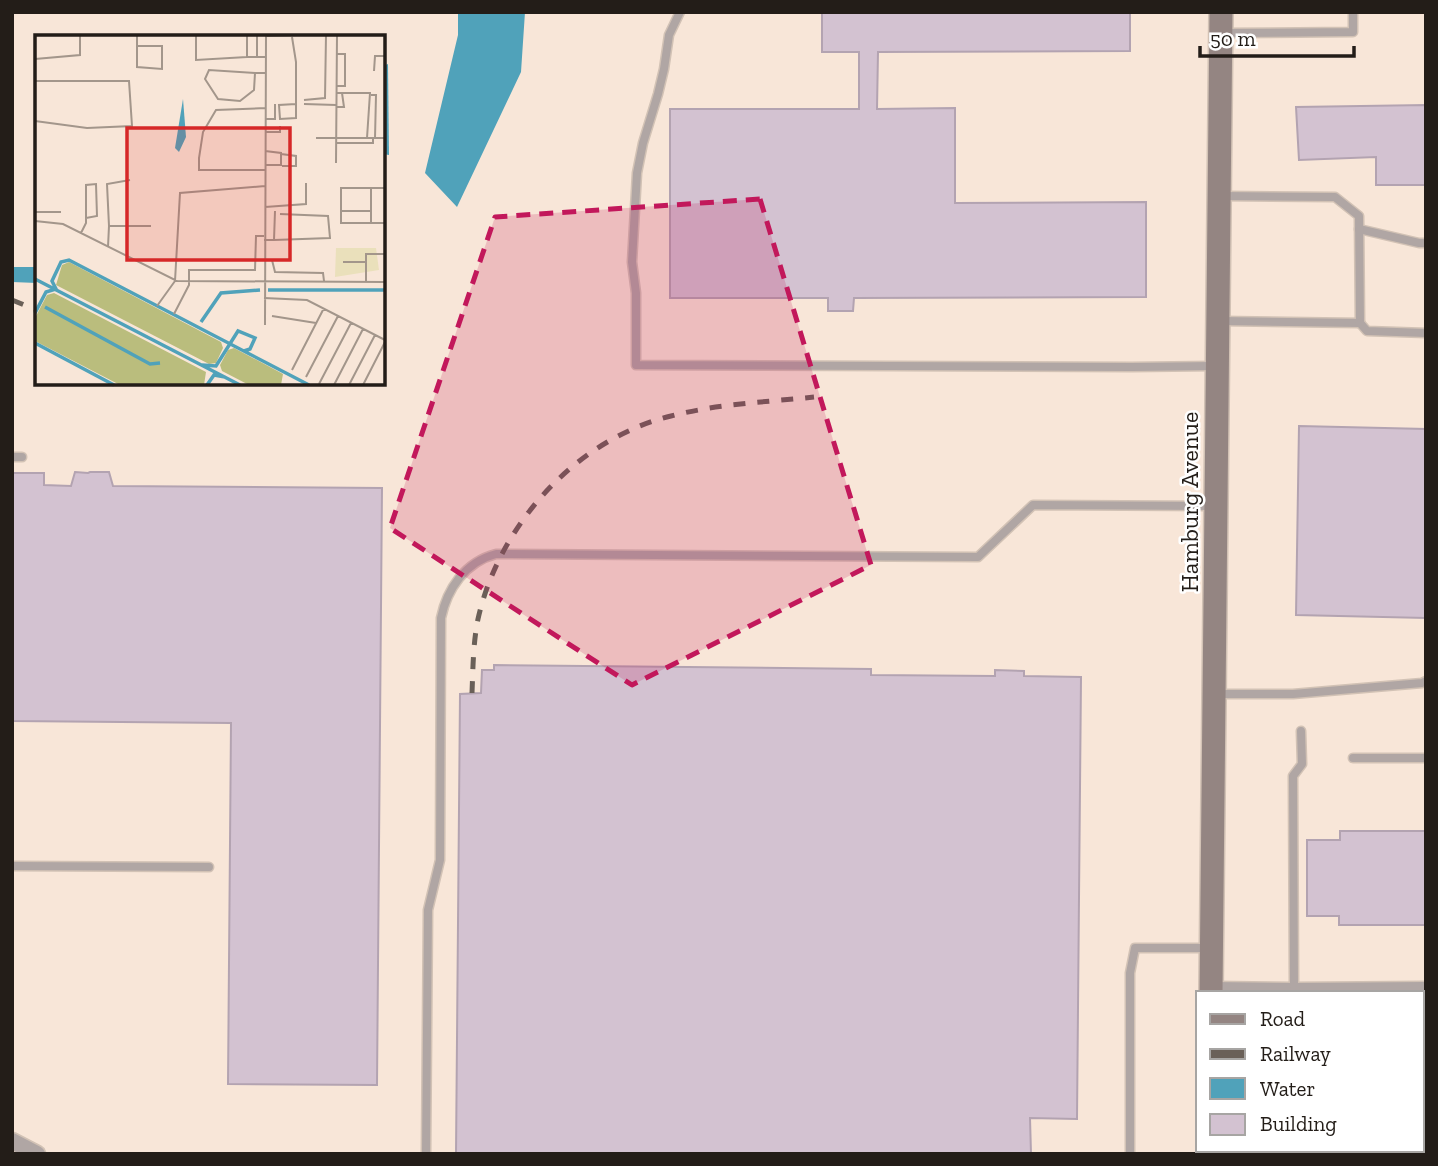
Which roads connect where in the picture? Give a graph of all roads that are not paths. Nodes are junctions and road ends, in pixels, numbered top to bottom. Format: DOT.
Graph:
graph roads {
  1 [pos="680,12"];
  2 [pos="1353,12"];
  3 [pos="1221,22"];
  4 [pos="1219,196"];
  5 [pos="1359,229"];
  6 [pos="1426,243"];
  7 [pos="1217,321"];
  8 [pos="1360,323"];
  9 [pos="1426,332"];
  10 [pos="1217,366"];
  11 [pos="1216,506"];
  12 [pos="1426,681"];
  13 [pos="1215,694"];
  14 [pos="1301,731"];
  15 [pos="1353,758"];
  16 [pos="1426,758"];
  17 [pos="12,866"];
  18 [pos="209,867"];
  19 [pos="1212,948"];
  20 [pos="1426,986"];
  21 [pos="1294,987"];
  22 [pos="1211,989"];
  23 [pos="12,1141"];
  24 [pos="37,1154"];
  25 [pos="426,1154"];
  26 [pos="1130,1154"];
  1 -- 10 [label="lane"];
  2 -- 3 [label="lane"];
  3 -- 4 [label="street, Hamburg Avenue"];
  4 -- 5 [label="lane"];
  4 -- 7 [label="street, Hamburg Avenue"];
  5 -- 6 [label="lane"];
  5 -- 8 [label="lane"];
  7 -- 8 [label="lane"];
  7 -- 10 [label="street, Hamburg Avenue"];
  8 -- 9 [label="lane"];
  10 -- 11 [label="street, Hamburg Avenue"];
  11 -- 13 [label="street, Hamburg Avenue"];
  11 -- 25 [label="lane"];
  12 -- 13 [label="lane"];
  13 -- 19 [label="street, Hamburg Avenue"];
  14 -- 21 [label="lane"];
  15 -- 16 [label="lane"];
  17 -- 18 [label="lane"];
  19 -- 22 [label="street, Hamburg Avenue"];
  19 -- 26 [label="lane"];
  20 -- 21 [label="lane"];
  21 -- 22 [label="lane"];
  23 -- 24 [label="street"];
}
